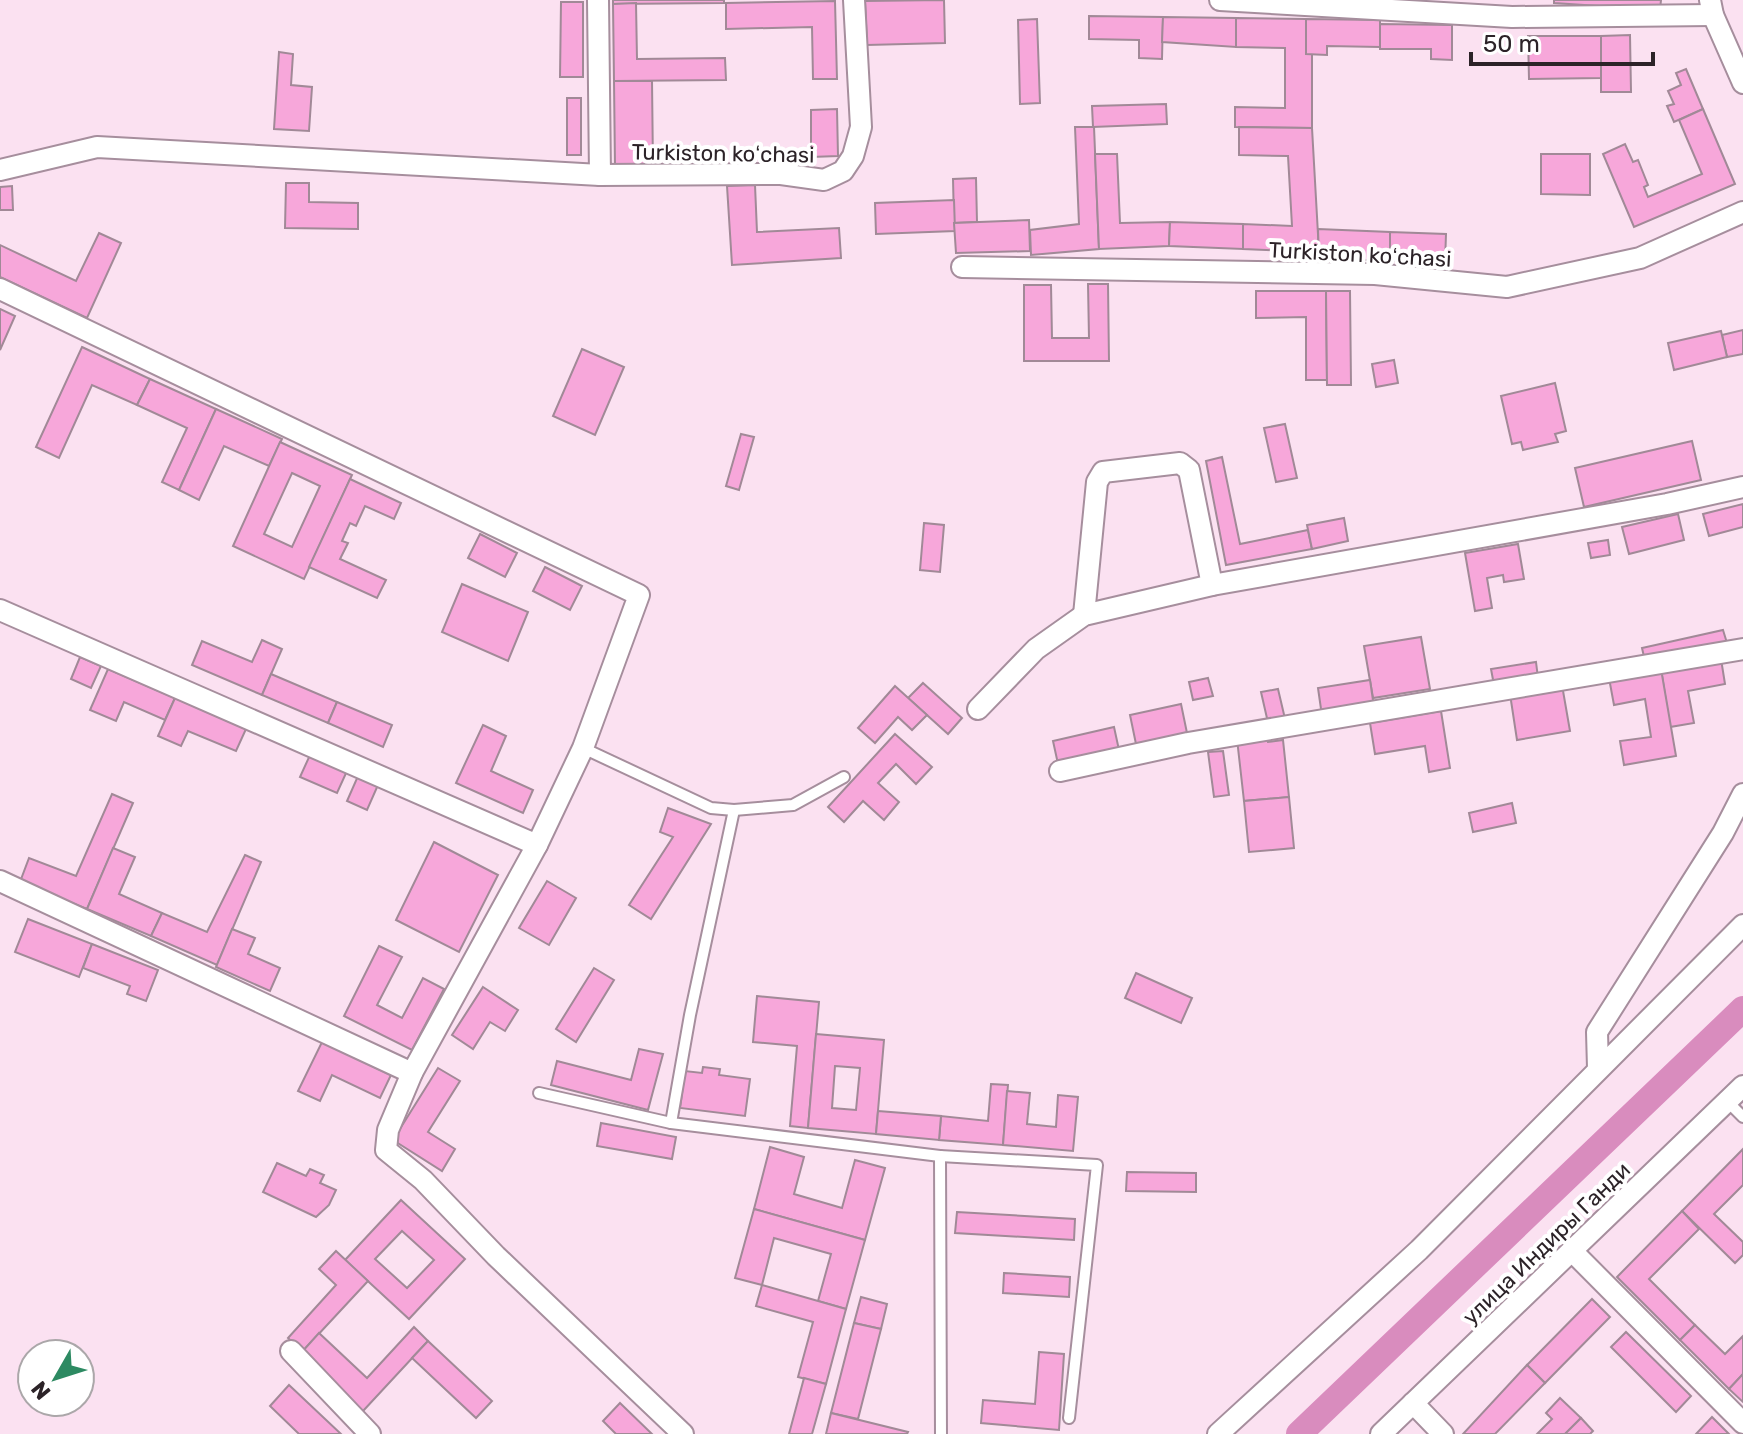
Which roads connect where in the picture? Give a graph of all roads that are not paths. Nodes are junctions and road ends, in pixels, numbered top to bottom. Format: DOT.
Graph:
graph roads {
  1 [pos="598,0"];
  2 [pos="854,0"];
  3 [pos="1220,0"];
  4 [pos="1711,8"];
  5 [pos="1743,83"];
  6 [pos="0,170"];
  7 [pos="600,175"];
  8 [pos="1743,212"];
  9 [pos="962,267"];
  10 [pos="0,289"];
  11 [pos="1743,487"];
  12 [pos="1212,585"];
  13 [pos="0,610"];
  14 [pos="1084,615"];
  15 [pos="1743,649"];
  16 [pos="978,709"];
  17 [pos="583,748"];
  18 [pos="1060,771"];
  19 [pos="844,777"];
  20 [pos="1743,794"];
  21 [pos="734,810"];
  22 [pos="537,845"];
  23 [pos="0,881"];
  24 [pos="1743,925"];
  25 [pos="1598,1068"];
  26 [pos="412,1073"];
  27 [pos="1743,1086"];
  28 [pos="539,1093"];
  29 [pos="1728,1102"];
  30 [pos="1743,1117"];
  31 [pos="671,1123"];
  32 [pos="940,1156"];
  33 [pos="1573,1252"];
  34 [pos="291,1351"];
  35 [pos="1413,1403"];
  36 [pos="1069,1418"];
  37 [pos="1743,1423"];
  38 [pos="370,1434"];
  39 [pos="683,1434"];
  40 [pos="941,1434"];
  41 [pos="1218,1434"];
  42 [pos="1381,1434"];
  43 [pos="1443,1434"];
  1 -- 7 [label="street, Turkiston koʻchasi"];
  2 -- 7 [label="street, Turkiston koʻchasi"];
  3 -- 4 [label="street"];
  4 -- 5 [label="street"];
  6 -- 7 [label="street"];
  8 -- 9 [label="street, Turkiston koʻchasi"];
  10 -- 17 [label="street"];
  11 -- 12 [label="street"];
  12 -- 14 [label="street"];
  12 -- 14 [label="street"];
  13 -- 22 [label="street"];
  14 -- 16 [label="street"];
  15 -- 18 [label="street"];
  17 -- 21 [label="lane"];
  17 -- 22 [label="street"];
  19 -- 21 [label="lane"];
  20 -- 25 [label="street"];
  21 -- 31 [label="lane"];
  22 -- 26 [label="street"];
  23 -- 26 [label="street"];
  24 -- 25 [label="street"];
  25 -- 41 [label="street"];
  26 -- 39 [label="street"];
  27 -- 29 [label="street, улица Индиры Ганди"];
  28 -- 31 [label="lane"];
  29 -- 30 [label="lane"];
  29 -- 33 [label="street, улица Индиры Ганди"];
  31 -- 32 [label="lane"];
  32 -- 36 [label="lane"];
  32 -- 40 [label="lane"];
  33 -- 35 [label="street, улица Индиры Ганди"];
  33 -- 37 [label="street"];
  34 -- 38 [label="street"];
  35 -- 42 [label="street, улица Индиры Ганди"];
  35 -- 43 [label="street"];
}
